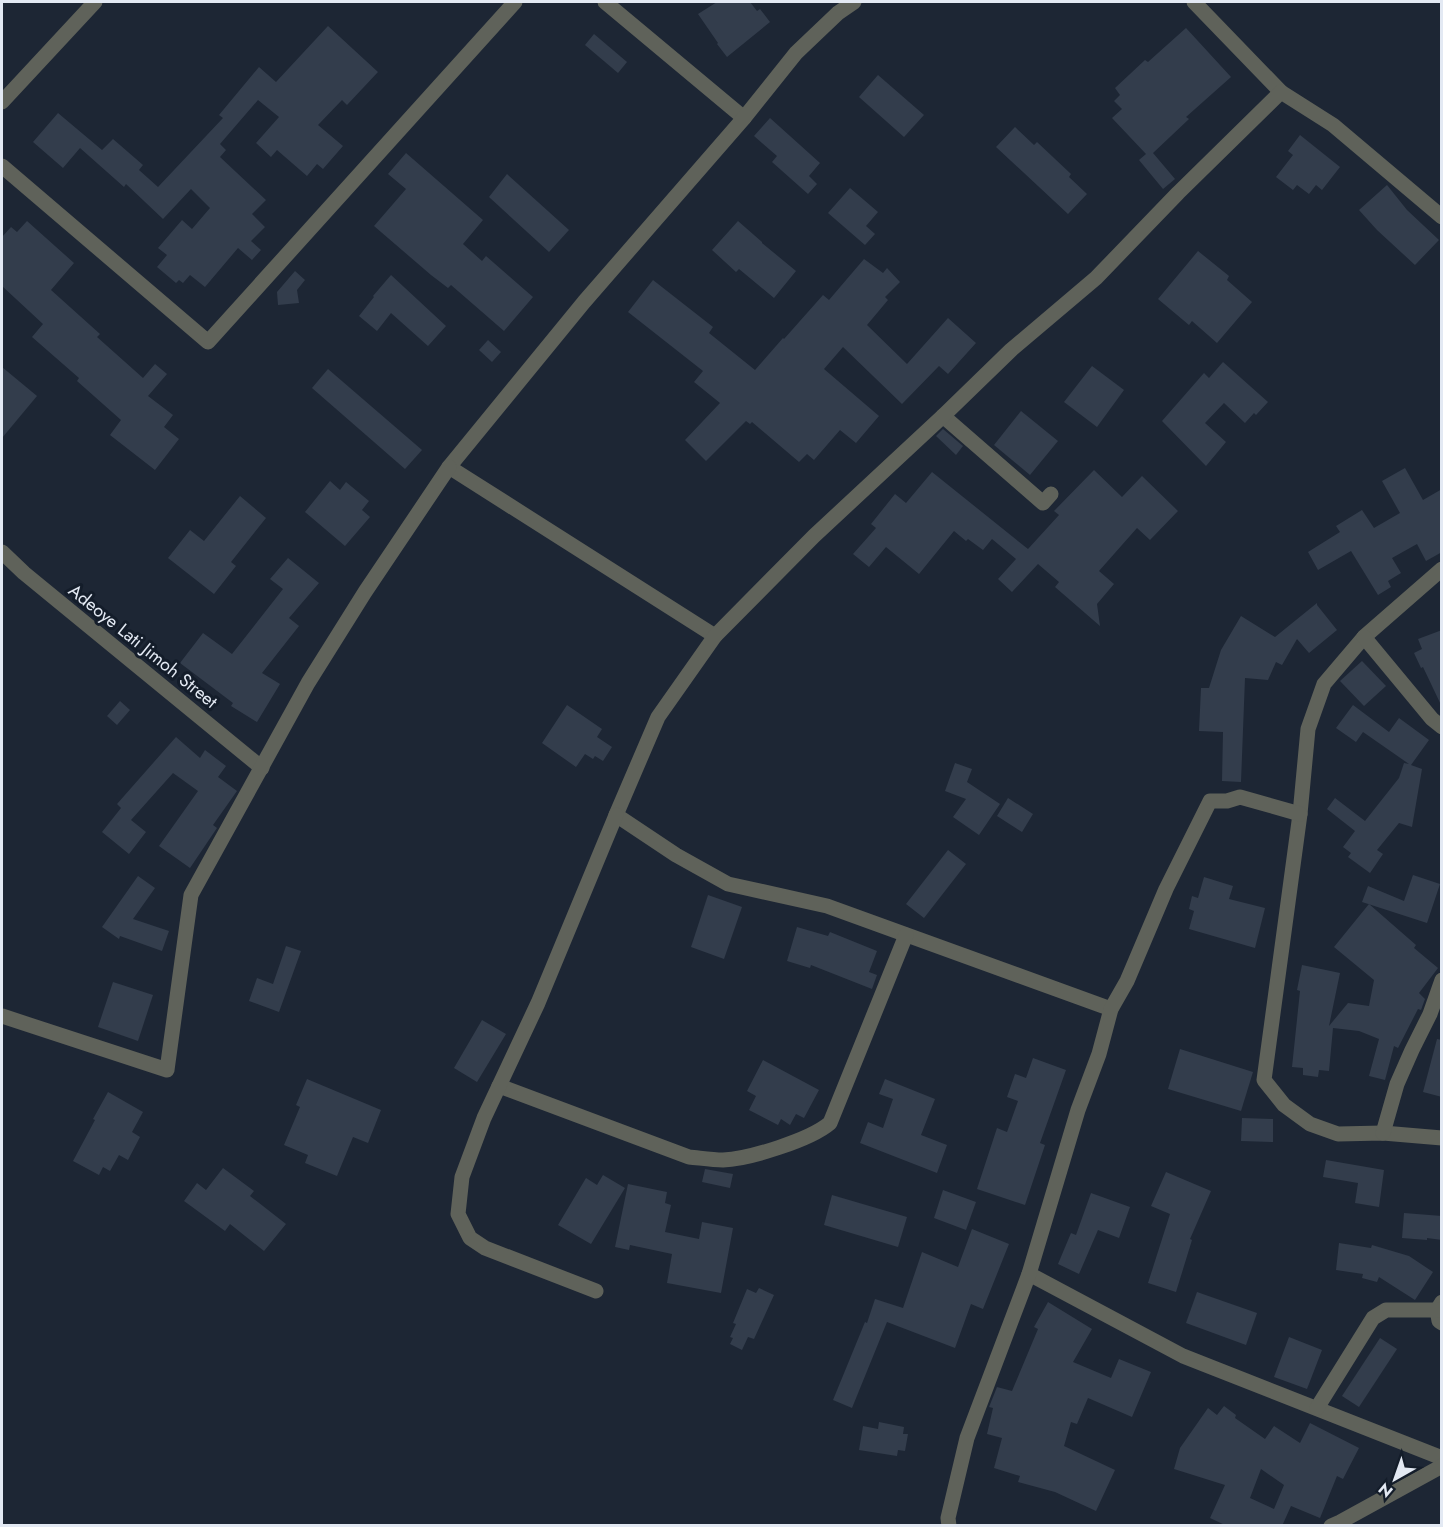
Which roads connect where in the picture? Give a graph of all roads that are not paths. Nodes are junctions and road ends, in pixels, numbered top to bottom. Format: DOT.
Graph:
graph roads {
  1 [pos="95,2"];
  2 [pos="515,2"];
  3 [pos="605,2"];
  4 [pos="854,2"];
  5 [pos="1194,2"];
  6 [pos="1281,92"];
  7 [pos="2,102"];
  8 [pos="744,118"];
  9 [pos="2,165"];
  10 [pos="1442,217"];
  11 [pos="943,416"];
  12 [pos="448,467"];
  13 [pos="1051,494"];
  14 [pos="2,552"];
  15 [pos="1442,569"];
  16 [pos="715,636"];
  17 [pos="1364,637"];
  18 [pos="1442,727"];
  19 [pos="262,768"];
  20 [pos="1300,814"];
  21 [pos="616,815"];
  22 [pos="906,935"];
  23 [pos="1442,980"];
  24 [pos="1112,1009"];
  25 [pos="2,1016"];
  26 [pos="499,1086"];
  27 [pos="1383,1132"];
  28 [pos="1442,1138"];
  29 [pos="1029,1275"];
  30 [pos="596,1291"];
  31 [pos="1440,1311"];
  32 [pos="1317,1408"];
  33 [pos="1442,1458"];
  34 [pos="1442,1466"];
  35 [pos="949,1526"];
  36 [pos="1331,1526"];
  1 -- 7 [label="street"];
  2 -- 9 [label="street"];
  3 -- 8 [label="street"];
  4 -- 8 [label="street"];
  5 -- 6 [label="street"];
  6 -- 10 [label="street"];
  6 -- 11 [label="street"];
  8 -- 12 [label="street"];
  11 -- 13 [label="street"];
  11 -- 16 [label="street"];
  12 -- 16 [label="street"];
  12 -- 19 [label="street"];
  14 -- 19 [label="street, Adeoye Lati Jimoh Street"];
  15 -- 17 [label="street"];
  16 -- 21 [label="street"];
  17 -- 18 [label="street"];
  17 -- 20 [label="street"];
  19 -- 25 [label="street"];
  20 -- 24 [label="street"];
  20 -- 27 [label="street"];
  21 -- 22 [label="street"];
  21 -- 26 [label="street"];
  22 -- 24 [label="street"];
  22 -- 26 [label="street"];
  23 -- 27 [label="street"];
  24 -- 29 [label="street"];
  26 -- 30 [label="street"];
  27 -- 28 [label="street"];
  29 -- 32 [label="street"];
  29 -- 35 [label="street"];
  31 -- 32 [label="street"];
  32 -- 33 [label="street"];
  34 -- 36 [label="street"];
}
